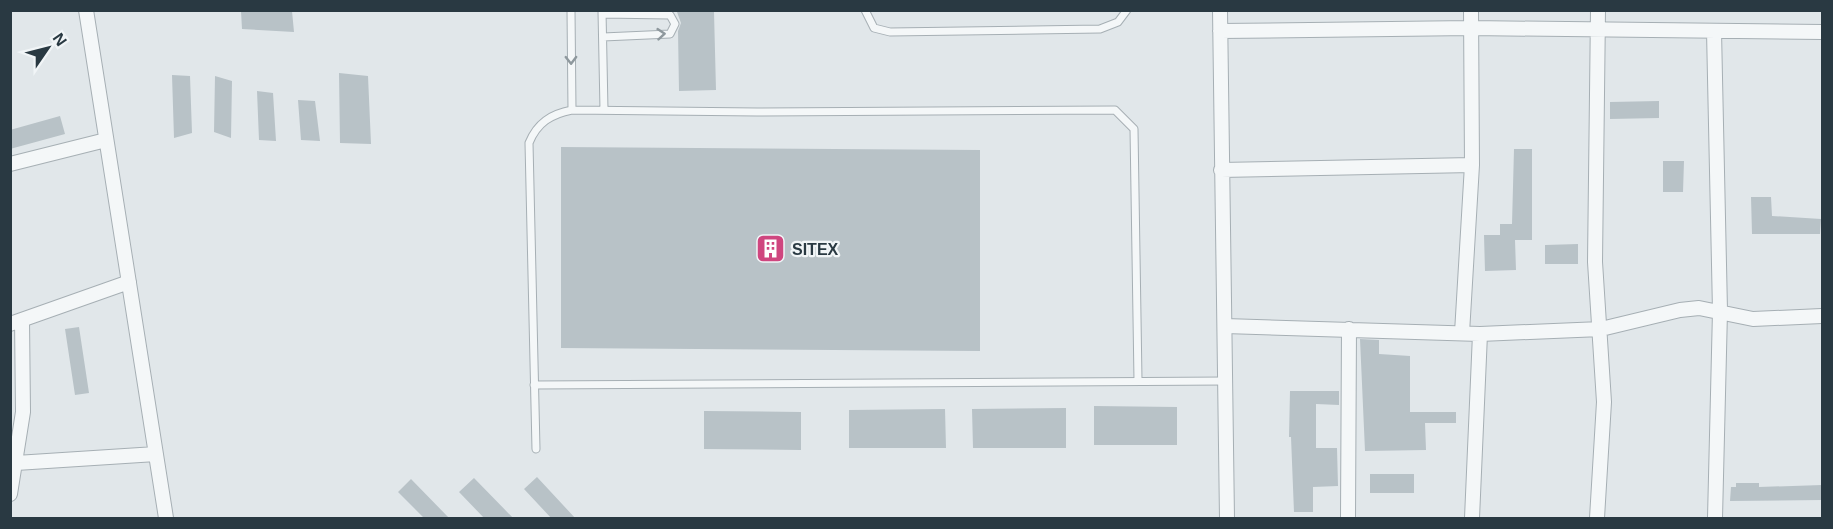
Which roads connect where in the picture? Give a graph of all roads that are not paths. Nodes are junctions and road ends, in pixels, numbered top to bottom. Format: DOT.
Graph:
graph roads {
  1 [pos="86,10"];
  2 [pos="571,10"];
  3 [pos="865,10"];
  4 [pos="1127,10"];
  5 [pos="1220,10"];
  6 [pos="1471,10"];
  7 [pos="1598,10"];
  8 [pos="602,12"];
  9 [pos="1471,28"];
  10 [pos="1598,30"];
  11 [pos="1220,31"];
  12 [pos="1714,31"];
  13 [pos="1822,32"];
  14 [pos="603,37"];
  15 [pos="572,110"];
  16 [pos="604,110"];
  17 [pos="106,140"];
  18 [pos="10,164"];
  19 [pos="1472,165"];
  20 [pos="1221,170"];
  21 [pos="129,282"];
  22 [pos="1720,311"];
  23 [pos="1822,316"];
  24 [pos="16,322"];
  25 [pos="1225,326"];
  26 [pos="1349,329"];
  27 [pos="1601,329"];
  28 [pos="1462,333"];
  29 [pos="1480,334"];
  30 [pos="1138,380"];
  31 [pos="1227,381"];
  32 [pos="534,385"];
  33 [pos="536,449"];
  34 [pos="156,454"];
  35 [pos="16,464"];
  36 [pos="10,494"];
  37 [pos="166,519"];
  38 [pos="1227,519"];
  39 [pos="1348,519"];
  40 [pos="1472,519"];
  41 [pos="1596,519"];
  42 [pos="1715,519"];
  1 -- 17 [label="street"];
  2 -- 15 [label="lane, one-way"];
  3 -- 4 [label="lane"];
  5 -- 11 [label="street"];
  6 -- 9 [label="street"];
  7 -- 10 [label="street"];
  8 -- 14 [label="lane"];
  14 -- 8 [label="lane, one-way"];
  9 -- 10 [label="street"];
  9 -- 11 [label="street"];
  9 -- 19 [label="street"];
  10 -- 12 [label="street"];
  10 -- 27 [label="street"];
  11 -- 20 [label="street"];
  12 -- 13 [label="street"];
  12 -- 22 [label="street"];
  14 -- 16 [label="lane"];
  15 -- 16 [label="lane"];
  15 -- 32 [label="lane"];
  16 -- 30 [label="lane"];
  17 -- 18 [label="street"];
  17 -- 21 [label="street"];
  19 -- 20 [label="street"];
  19 -- 28 [label="street"];
  20 -- 25 [label="street"];
  21 -- 24 [label="street"];
  21 -- 34 [label="street"];
  22 -- 23 [label="street"];
  22 -- 27 [label="street"];
  22 -- 42 [label="street"];
  24 -- 35 [label="street"];
  25 -- 26 [label="street"];
  25 -- 31 [label="street"];
  26 -- 28 [label="street"];
  26 -- 39 [label="street"];
  27 -- 29 [label="street"];
  27 -- 41 [label="street"];
  28 -- 29 [label="street"];
  29 -- 40 [label="street"];
  30 -- 31 [label="lane"];
  30 -- 32 [label="lane"];
  31 -- 38 [label="street"];
  32 -- 33 [label="lane"];
  34 -- 35 [label="street"];
  34 -- 37 [label="street"];
  35 -- 36 [label="street"];
}
